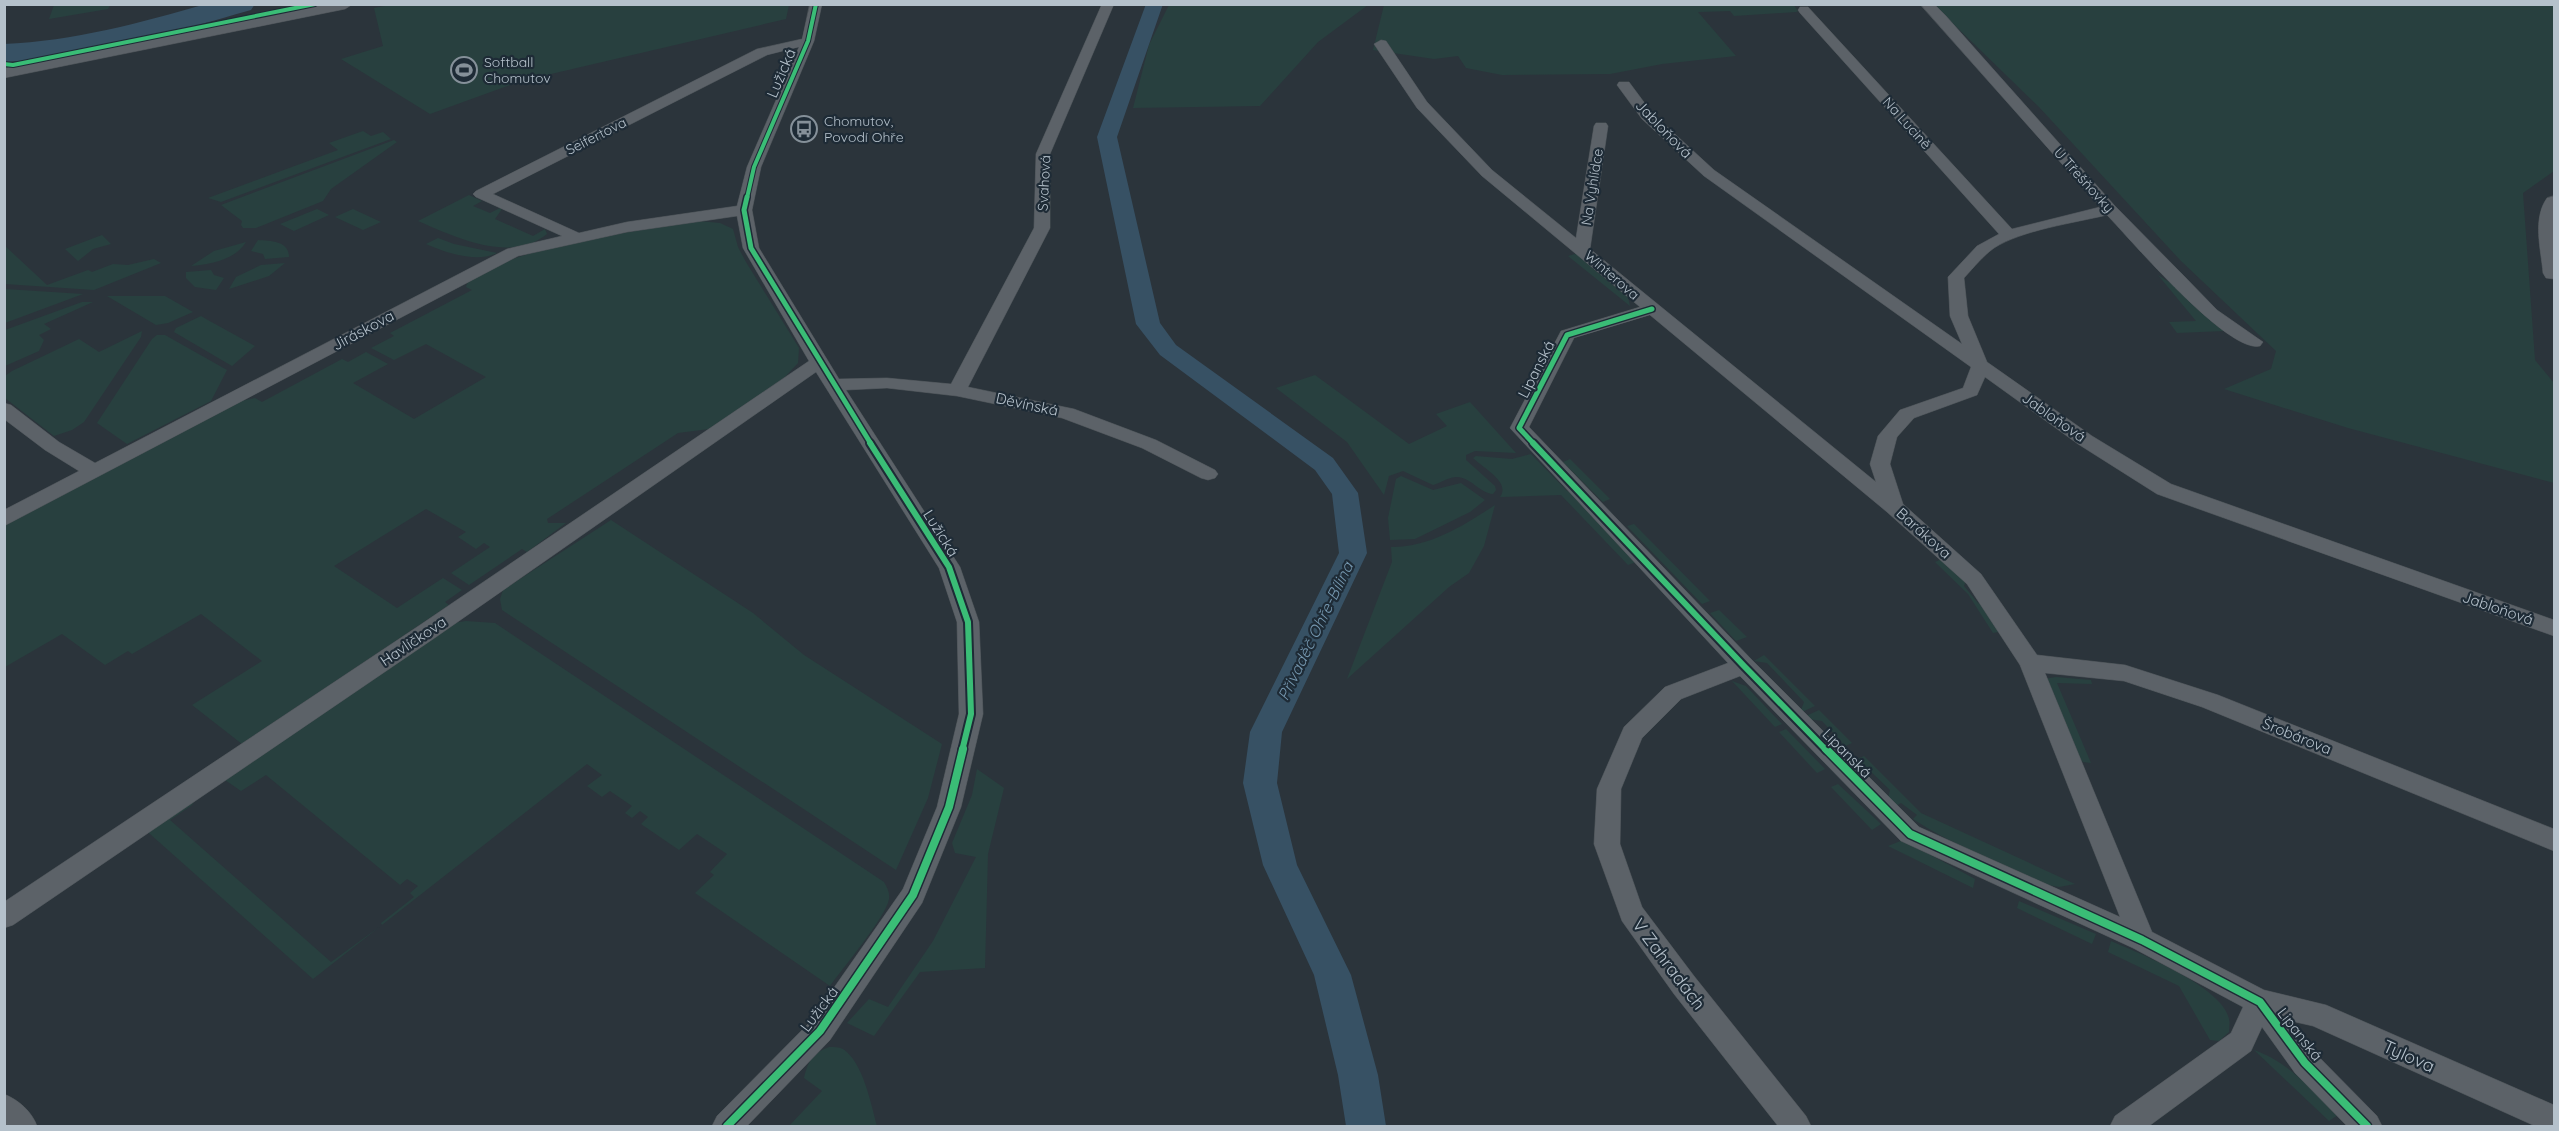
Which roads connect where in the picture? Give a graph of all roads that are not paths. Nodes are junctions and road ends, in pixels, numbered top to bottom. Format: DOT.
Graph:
graph roads {
  1 [pos="345,4"];
  2 [pos="816,4"];
  3 [pos="1108,4"];
  4 [pos="1926,4"];
  5 [pos="1804,9"];
  6 [pos="808,41"];
  7 [pos="1381,44"];
  8 [pos="4,73"];
  9 [pos="1624,84"];
  10 [pos="1601,126"];
  11 [pos="2554,202"];
  12 [pos="2110,209"];
  13 [pos="744,210"];
  14 [pos="2010,236"];
  15 [pos="576,237"];
  16 [pos="1582,249"];
  17 [pos="2554,273"];
  18 [pos="1652,309"];
  19 [pos="2254,342"];
  20 [pos="819,362"];
  21 [pos="1980,366"];
  22 [pos="834,385"];
  23 [pos="957,390"];
  24 [pos="4,409"];
  25 [pos="93,471"];
  26 [pos="1208,474"];
  27 [pos="1894,507"];
  28 [pos="4,519"];
  29 [pos="2554,628"];
  30 [pos="2030,663"];
  31 [pos="1744,666"];
  32 [pos="2554,840"];
  33 [pos="4,917"];
  34 [pos="2142,940"];
  35 [pos="2260,1002"];
  36 [pos="4,1108"];
  37 [pos="2554,1120"];
  38 [pos="22,1126"];
  39 [pos="727,1126"];
  40 [pos="1796,1126"];
  41 [pos="2125,1126"];
  42 [pos="2367,1126"];
  1 -- 8 [label="street"];
  2 -- 6 [label="street, Lužická"];
  3 -- 23 [label="street, Svahová"];
  4 -- 12 [label="street, U Třešňovky"];
  5 -- 14 [label="street, Na Lucině"];
  6 -- 13 [label="street, Lužická"];
  6 -- 15 [label="street, Seifertova"];
  7 -- 16 [label="street, Winterova"];
  9 -- 21 [label="street, Jabloňová"];
  10 -- 16 [label="street, Na Vyhlídce"];
  11 -- 17 [label="street"];
  12 -- 14 [label="street"];
  12 -- 19 [label="street, U Třešňovky"];
  13 -- 15 [label="street, Jiráskova"];
  13 -- 20 [label="street, Lužická"];
  14 -- 21 [label="street"];
  15 -- 25 [label="street, Jiráskova"];
  16 -- 18 [label="street, Winterova"];
  18 -- 27 [label="street, Winterova"];
  18 -- 31 [label="street, Lipanská"];
  20 -- 22 [label="street, Lužická"];
  20 -- 33 [label="street, Havlíčkova"];
  21 -- 27 [label="street, Barákova"];
  21 -- 29 [label="street, Jabloňová"];
  22 -- 23 [label="street, Děvínská"];
  22 -- 39 [label="street, Lužická"];
  23 -- 26 [label="street, Děvínská"];
  24 -- 25 [label="street"];
  25 -- 28 [label="street, Jiráskova"];
  27 -- 30 [label="street, Barákova"];
  30 -- 32 [label="street, Šrobárova"];
  30 -- 34 [label="street, Barákova"];
  31 -- 34 [label="street, Lipanská"];
  31 -- 40 [label="street, V Zahradách"];
  34 -- 35 [label="street, Lipanská"];
  35 -- 37 [label="street, Tylova"];
  35 -- 41 [label="street"];
  35 -- 42 [label="street, Lipanská"];
  36 -- 38 [label="street"];
}
